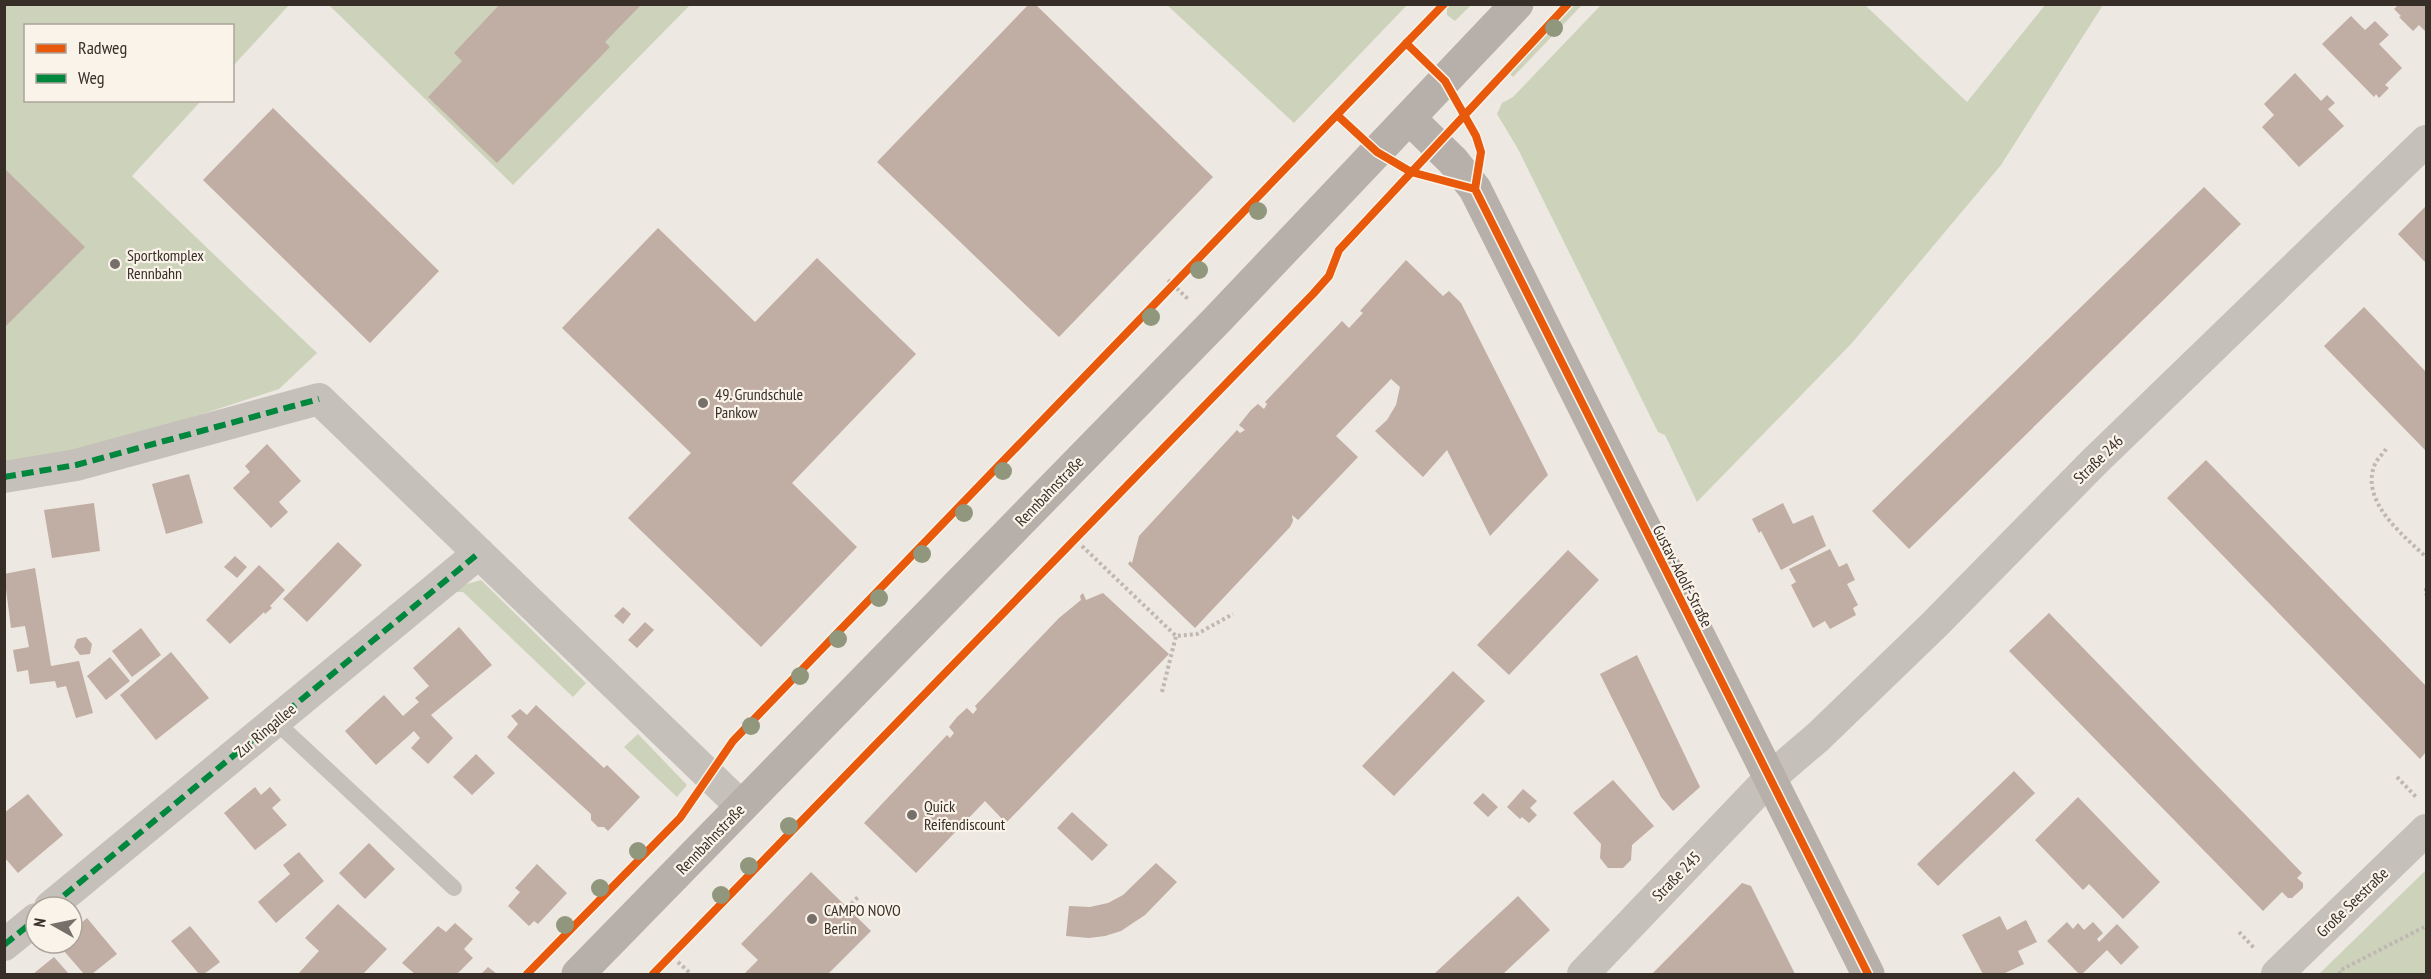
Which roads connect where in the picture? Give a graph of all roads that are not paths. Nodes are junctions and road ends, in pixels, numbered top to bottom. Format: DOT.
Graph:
graph roads {
  1 [pos="1517,4"];
  2 [pos="1409,118"];
  3 [pos="2427,141"];
  4 [pos="4,477"];
  5 [pos="478,553"];
  6 [pos="275,721"];
  7 [pos="1770,778"];
  8 [pos="741,806"];
  9 [pos="2424,816"];
  10 [pos="454,888"];
  11 [pos="65,895"];
  12 [pos="24,929"];
  13 [pos="4,945"];
  14 [pos="578,975"];
  15 [pos="1583,975"];
  16 [pos="1868,975"];
  17 [pos="2277,975"];
  1 -- 2 [label="main road, Rennbahnstraße"];
  2 -- 7 [label="main road, Gustav-Adolf-Straße"];
  2 -- 8 [label="main road, Rennbahnstraße"];
  3 -- 7 [label="street, Straße 246"];
  4 -- 5 [label="street"];
  5 -- 6 [label="street, Zur Ringallee"];
  5 -- 8 [label="street"];
  6 -- 10 [label="lane"];
  6 -- 11 [label="street, Zur Ringallee"];
  7 -- 15 [label="street, Straße 245"];
  7 -- 16 [label="main road, Gustav-Adolf-Straße"];
  8 -- 14 [label="main road, Rennbahnstraße"];
  9 -- 17 [label="street, Große Seestraße"];
  12 -- 13 [label="street"];
}
